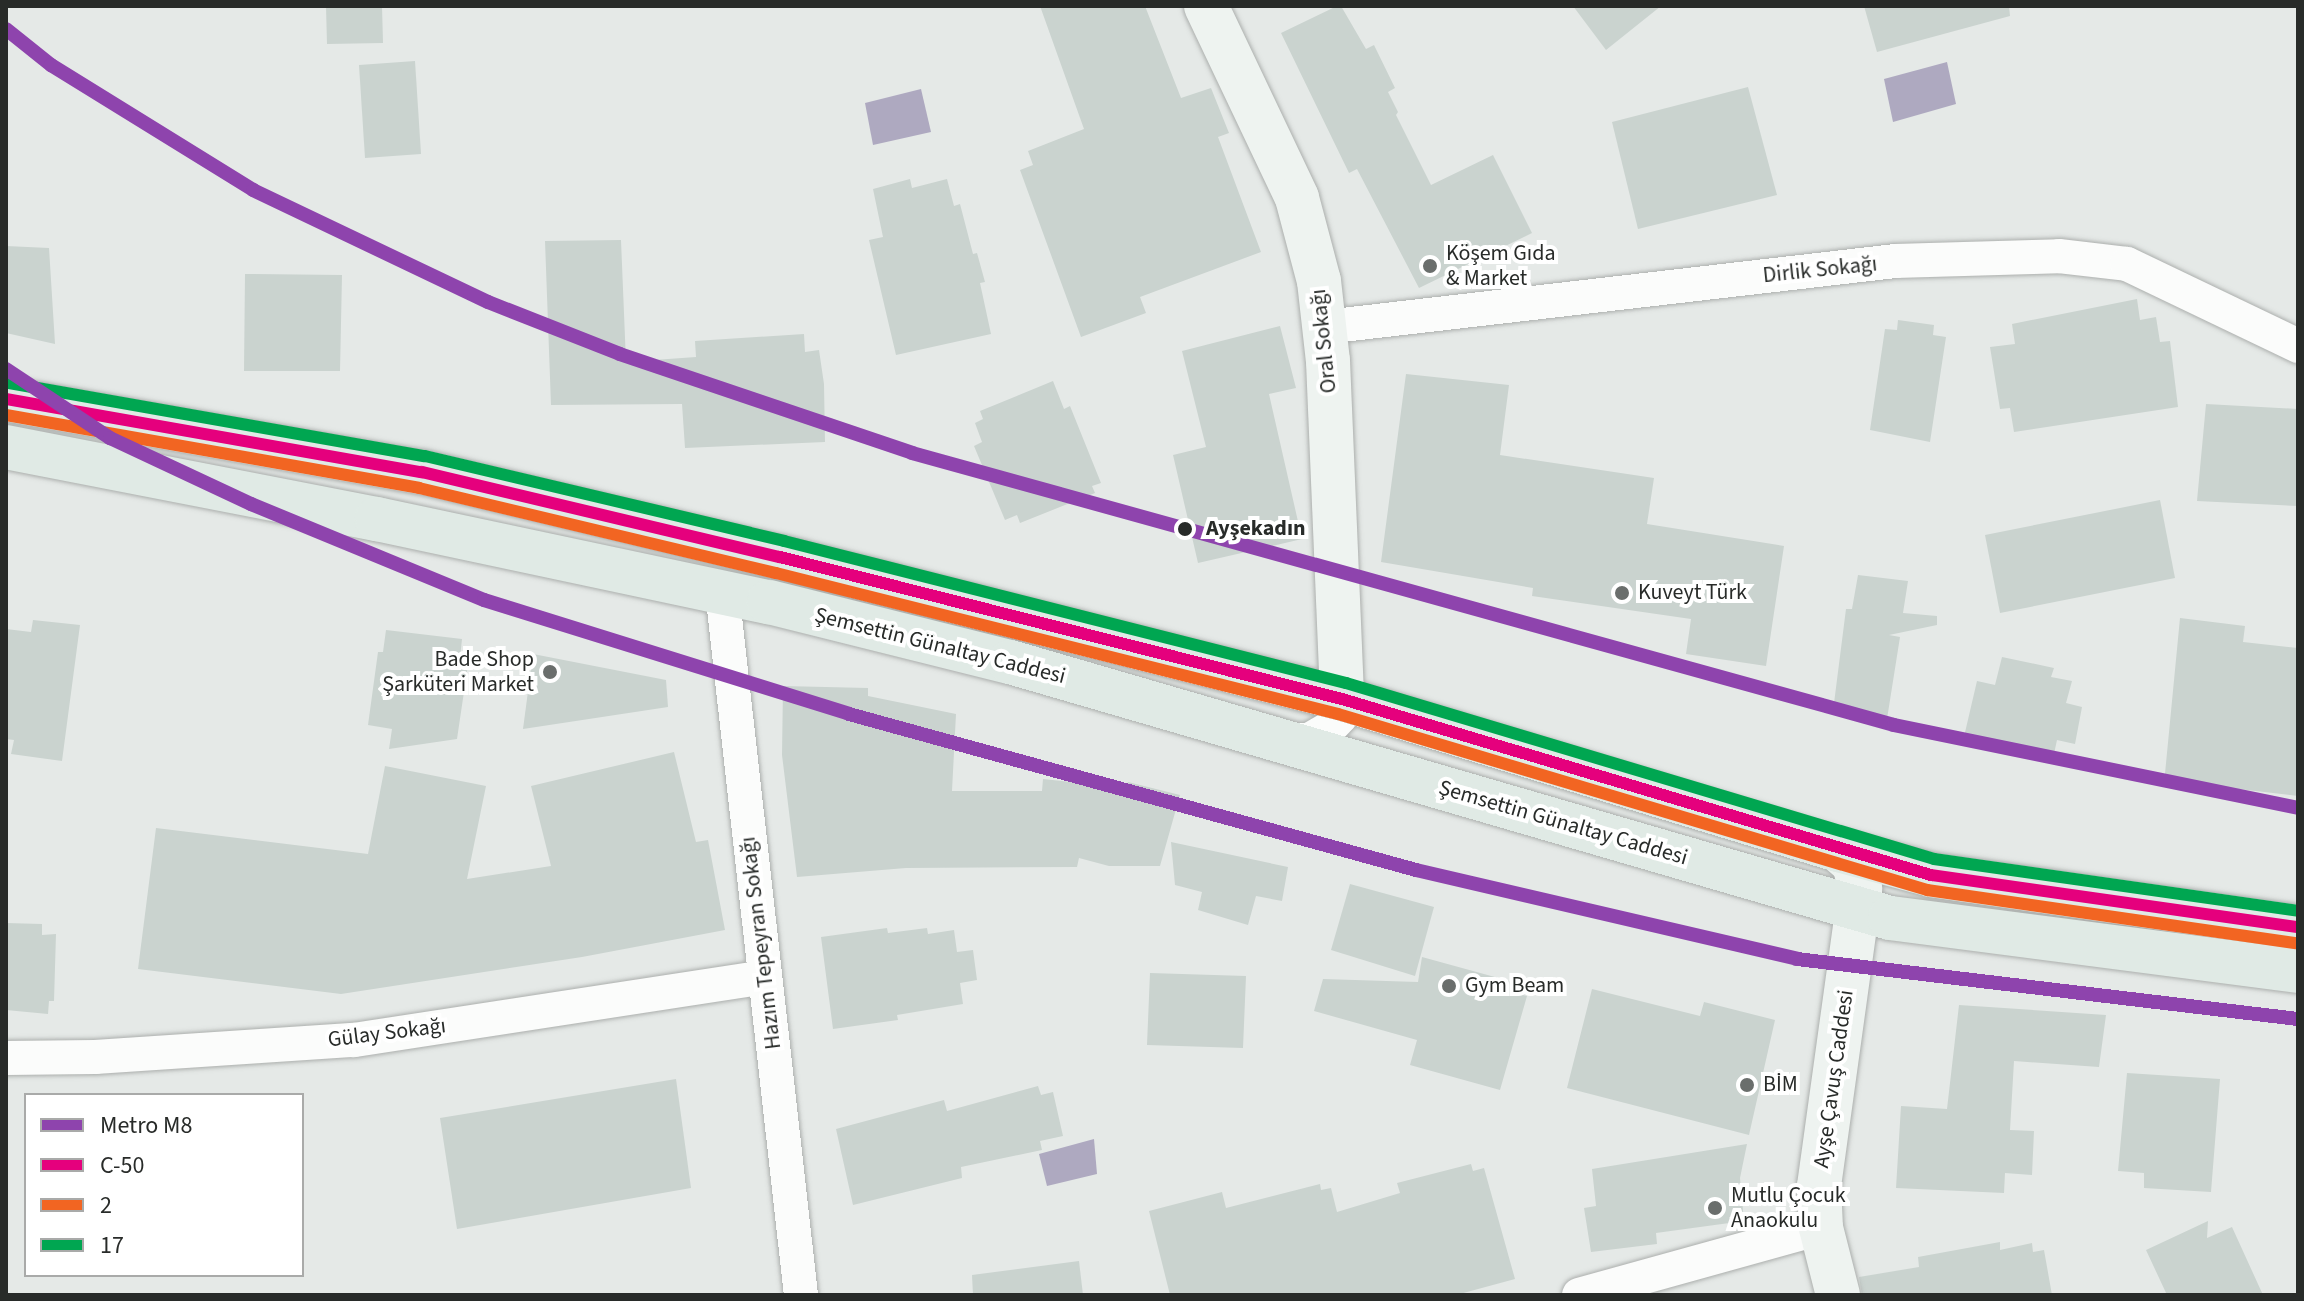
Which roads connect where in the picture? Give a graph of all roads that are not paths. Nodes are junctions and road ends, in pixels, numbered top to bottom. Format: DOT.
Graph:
graph roads {
  1 [pos="1206,6"];
  2 [pos="1325,327"];
  3 [pos="2298,346"];
  4 [pos="6,399"];
  5 [pos="6,447"];
  6 [pos="722,591"];
  7 [pos="1342,699"];
  8 [pos="1282,740"];
  9 [pos="1838,850"];
  10 [pos="1858,909"];
  11 [pos="2298,927"];
  12 [pos="2298,971"];
  13 [pos="764,977"];
  14 [pos="6,1058"];
  15 [pos="1821,1228"];
  16 [pos="801,1295"];
  17 [pos="1579,1295"];
  18 [pos="1838,1295"];
  1 -- 2 [label="street, Oral Sokağı"];
  2 -- 3 [label="street, Dirlik Sokağı"];
  2 -- 7 [label="street, Oral Sokağı"];
  4 -- 7 [label="main road, Şemsettin Günaltay Caddesi"];
  5 -- 6 [label="main road, Şemsettin Günaltay Caddesi"];
  6 -- 8 [label="main road, Şemsettin Günaltay Caddesi"];
  6 -- 13 [label="street, Hazım Tepeyran Sokağı"];
  7 -- 8 [label="street"];
  7 -- 9 [label="main road, Şemsettin Günaltay Caddesi"];
  8 -- 10 [label="main road, Şemsettin Günaltay Caddesi"];
  9 -- 10 [label="street"];
  9 -- 11 [label="main road, Şemsettin Günaltay Caddesi"];
  10 -- 12 [label="main road, Şemsettin Günaltay Caddesi"];
  10 -- 15 [label="street, Ayşe Çavuş Caddesi"];
  13 -- 14 [label="street, Gülay Sokağı"];
  13 -- 16 [label="street, Hazım Tepeyran Sokağı"];
  15 -- 17 [label="street"];
  15 -- 18 [label="street, Ayşe Çavuş Caddesi"];
}
